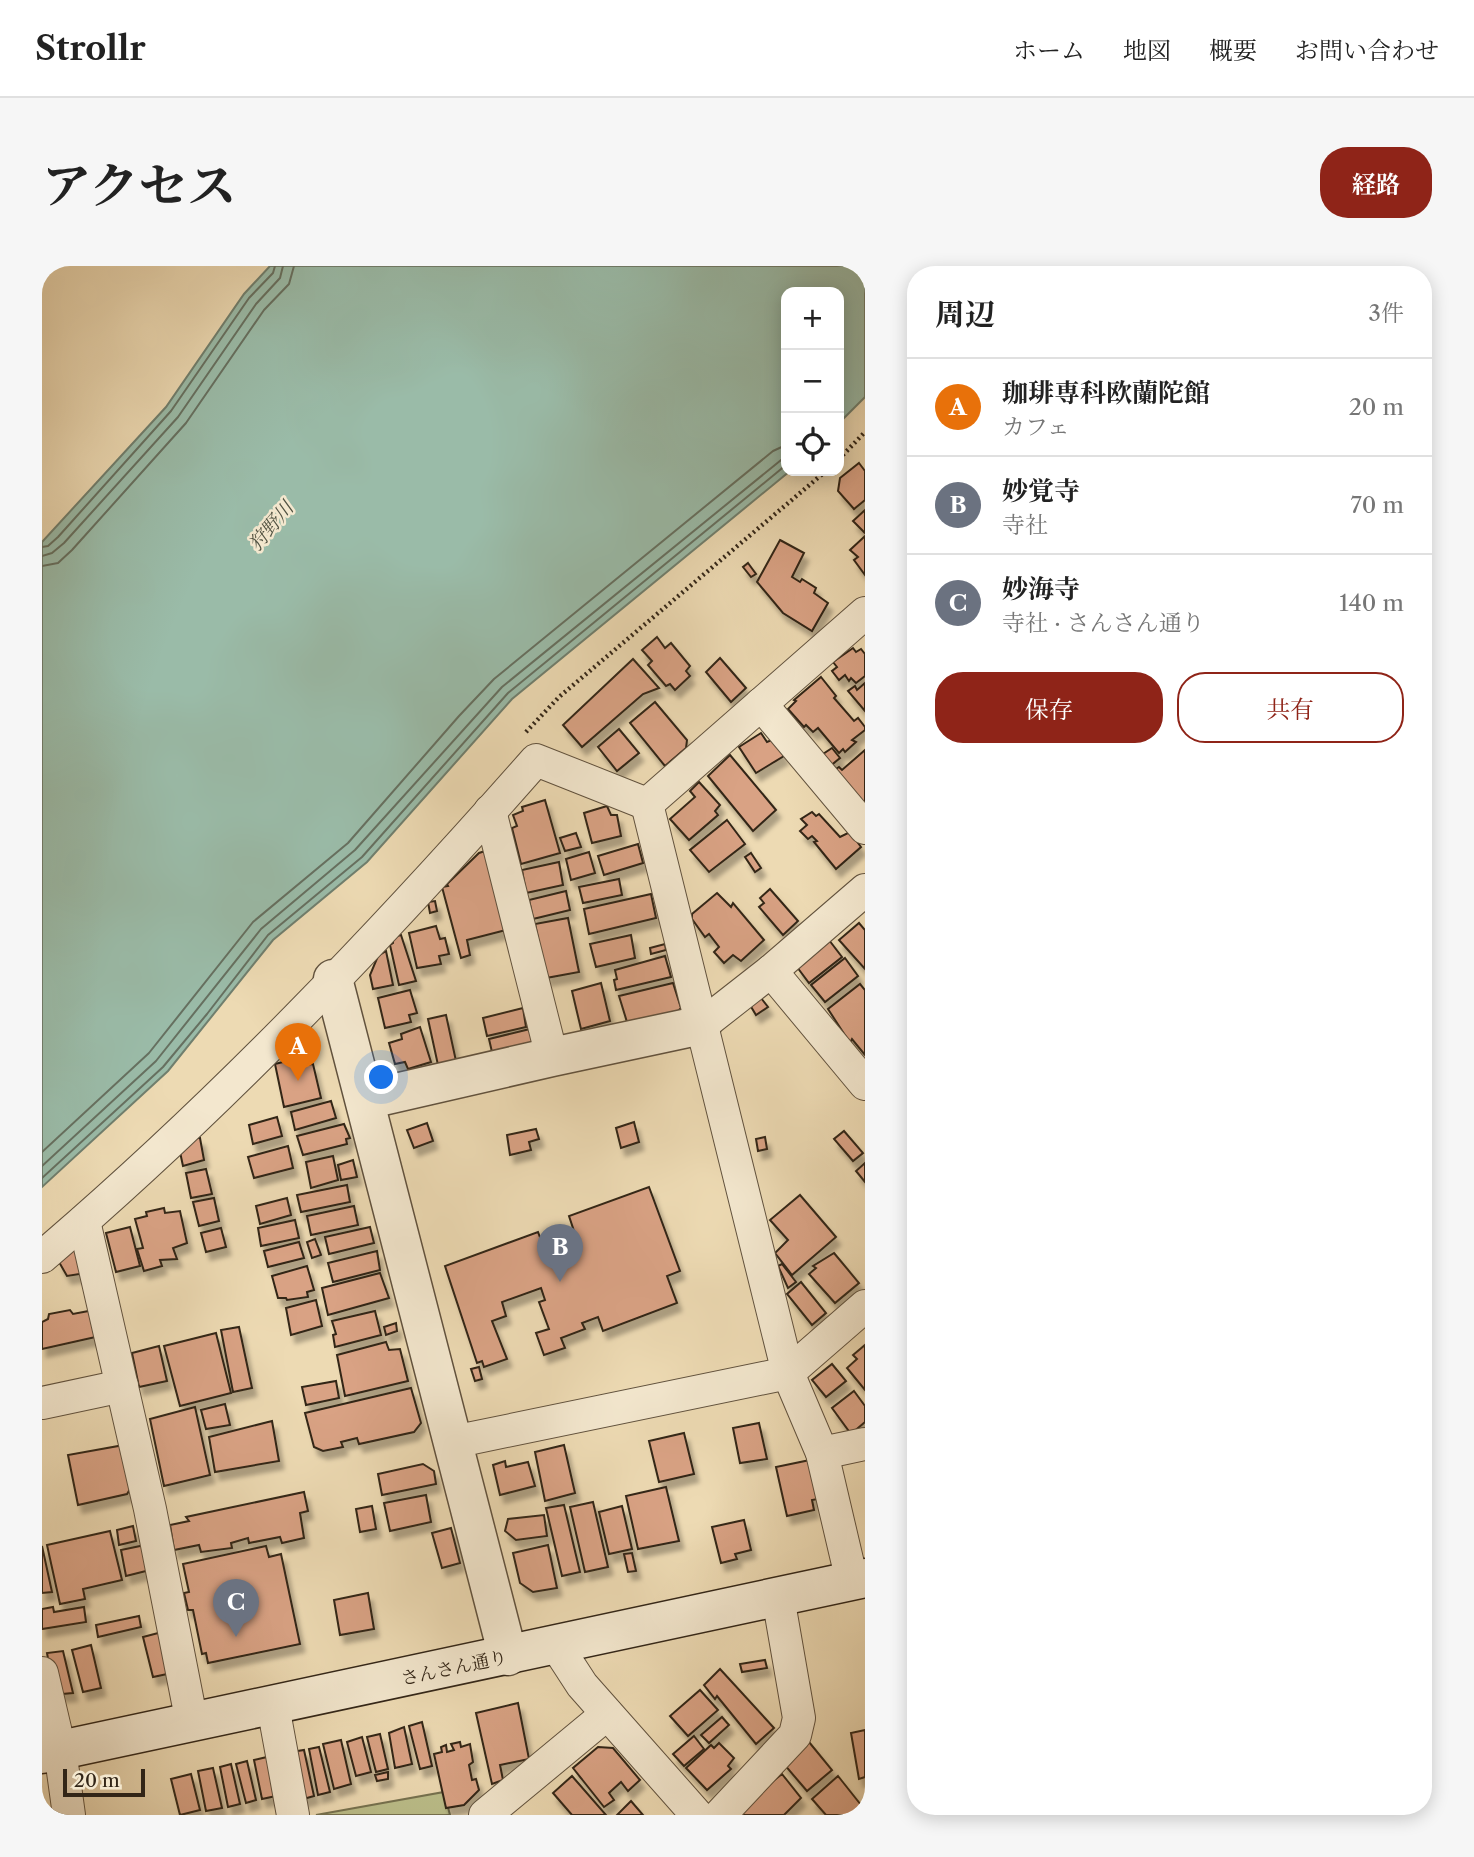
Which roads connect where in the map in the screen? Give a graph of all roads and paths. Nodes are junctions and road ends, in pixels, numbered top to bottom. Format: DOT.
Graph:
graph roads {
  1 [pos="865,432"];
  2 [pos="844,454"];
  3 [pos="864,616"];
  4 [pos="761,704"];
  5 [pos="647,804"];
  6 [pos="490,811"];
  7 [pos="865,828"];
  8 [pos="865,890"];
  9 [pos="771,971"];
  10 [pos="333,979"];
  11 [pos="702,1026"];
  12 [pos="552,1057"];
  13 [pos="865,1084"];
  14 [pos="365,1100"];
  15 [pos="84,1222"];
  16 [pos="42,1257"];
  17 [pos="865,1306"];
  18 [pos="788,1373"];
  19 [pos="122,1385"];
  20 [pos="42,1403"];
  21 [pos="453,1442"];
  22 [pos="865,1444"];
  23 [pos="822,1453"];
  24 [pos="858,1579"];
  25 [pos="778,1597"];
  26 [pos="556,1645"];
  27 [pos="508,1656"];
  28 [pos="42,1673"];
  29 [pos="272,1706"];
  30 [pos="607,1714"];
  31 [pos="192,1723"];
  32 [pos="51,1752"];
  33 [pos="69,1815"];
  34 [pos="293,1815"];
  35 [pos="485,1815"];
  36 [pos="697,1815"];
  37 [pos="720,1815"];
  1 -- 2 [label="path"];
  3 -- 4 [label="street"];
  4 -- 5 [label="street"];
  4 -- 7 [label="street"];
  5 -- 6 [label="street"];
  5 -- 11 [label="street"];
  6 -- 10 [label="street"];
  6 -- 12 [label="street"];
  8 -- 9 [label="street"];
  9 -- 11 [label="street"];
  9 -- 13 [label="street"];
  10 -- 14 [label="street"];
  10 -- 15 [label="street"];
  11 -- 12 [label="street"];
  11 -- 18 [label="street"];
  12 -- 14 [label="street"];
  14 -- 21 [label="street"];
  15 -- 16 [label="street"];
  15 -- 19 [label="street"];
  17 -- 18 [label="street"];
  18 -- 21 [label="street"];
  18 -- 23 [label="street"];
  19 -- 20 [label="street"];
  19 -- 31 [label="street"];
  21 -- 27 [label="street"];
  22 -- 23 [label="street"];
  23 -- 24 [label="street"];
  24 -- 25 [label="street, さんさん通り"];
  25 -- 26 [label="street, さんさん通り"];
  25 -- 37 [label="street"];
  26 -- 27 [label="street, さんさん通り"];
  26 -- 30 [label="street"];
  27 -- 29 [label="street, さんさん通り"];
  28 -- 32 [label="street"];
  29 -- 31 [label="street, さんさん通り"];
  29 -- 34 [label="street"];
  30 -- 35 [label="street"];
  30 -- 36 [label="street"];
  31 -- 32 [label="street, さんさん通り"];
  32 -- 33 [label="street"];
}
